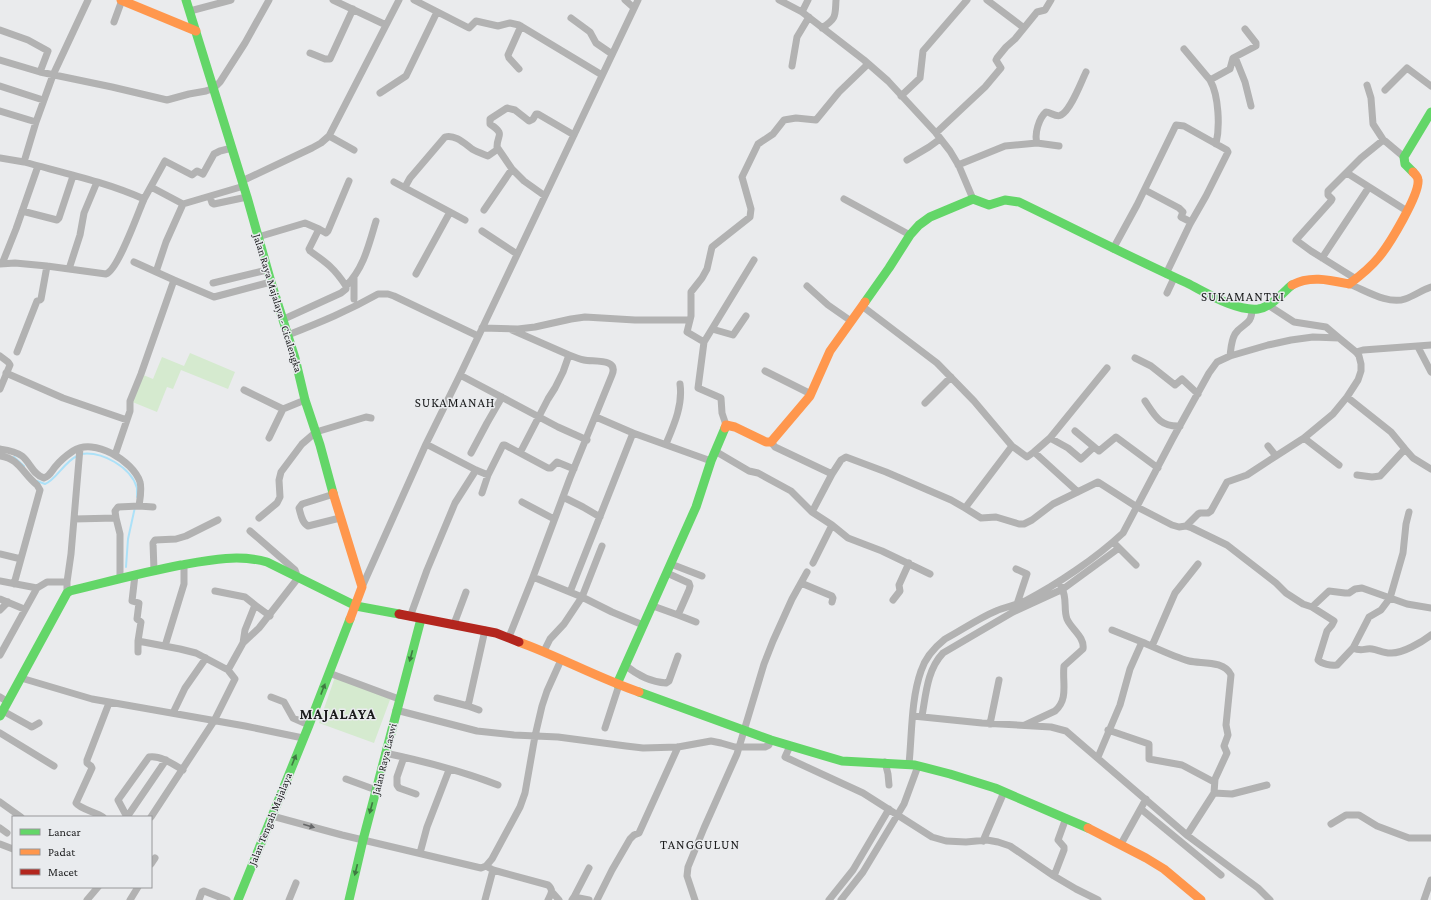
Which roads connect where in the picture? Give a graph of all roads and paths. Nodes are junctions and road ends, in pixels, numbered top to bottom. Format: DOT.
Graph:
graph roads {
  1 [pos="88,0"];
  2 [pos="122,0"];
  3 [pos="186,0"];
  4 [pos="231,0"];
  5 [pos="269,0"];
  6 [pos="333,0"];
  7 [pos="399,0"];
  8 [pos="414,0"];
  9 [pos="624,0"];
  10 [pos="638,0"];
  11 [pos="779,0"];
  12 [pos="808,0"];
  13 [pos="836,0"];
  14 [pos="967,0"];
  15 [pos="987,0"];
  16 [pos="1051,0"];
  17 [pos="221,1"];
  18 [pos="634,8"];
  19 [pos="353,9"];
  20 [pos="190,11"];
  21 [pos="437,12"];
  22 [pos="802,12"];
  23 [pos="809,17"];
  24 [pos="571,18"];
  25 [pos="114,22"];
  26 [pos="386,25"];
  27 [pos="521,26"];
  28 [pos="822,28"];
  29 [pos="1024,28"];
  30 [pos="1245,29"];
  31 [pos="0,30"];
  32 [pos="196,31"];
  33 [pos="1184,49"];
  34 [pos="48,50"];
  35 [pos="310,53"];
  36 [pos="612,54"];
  37 [pos="61,56"];
  38 [pos="1235,57"];
  39 [pos="0,60"];
  40 [pos="868,64"];
  41 [pos="792,66"];
  42 [pos="519,69"];
  43 [pos="40,72"];
  44 [pos="1086,72"];
  45 [pos="52,74"];
  46 [pos="602,75"];
  47 [pos="1210,80"];
  48 [pos="0,86"];
  49 [pos="1367,86"];
  50 [pos="1431,86"];
  51 [pos="214,88"];
  52 [pos="1385,90"];
  53 [pos="380,93"];
  54 [pos="901,96"];
  55 [pos="43,100"];
  56 [pos="1251,106"];
  57 [pos="0,111"];
  58 [pos="1431,112"];
  59 [pos="36,122"];
  60 [pos="329,136"];
  61 [pos="574,136"];
  62 [pos="938,136"];
  63 [pos="1384,141"];
  64 [pos="1037,143"];
  65 [pos="1216,144"];
  66 [pos="1059,146"];
  67 [pos="232,148"];
  68 [pos="498,149"];
  69 [pos="354,150"];
  70 [pos="1404,157"];
  71 [pos="0,158"];
  72 [pos="907,160"];
  73 [pos="24,162"];
  74 [pos="959,165"];
  75 [pos="38,166"];
  76 [pos="512,169"];
  77 [pos="1347,173"];
  78 [pos="73,176"];
  79 [pos="97,182"];
  80 [pos="348,182"];
  81 [pos="394,182"];
  82 [pos="243,183"];
  83 [pos="151,187"];
  84 [pos="404,187"];
  85 [pos="1369,187"];
  86 [pos="1145,190"];
  87 [pos="210,196"];
  88 [pos="546,196"];
  89 [pos="247,197"];
  90 [pos="144,199"];
  91 [pos="844,199"];
  92 [pos="973,199"];
  93 [pos="184,204"];
  94 [pos="484,210"];
  95 [pos="1406,211"];
  96 [pos="22,212"];
  97 [pos="450,212"];
  98 [pos="465,220"];
  99 [pos="376,221"];
  100 [pos="1191,222"];
  101 [pos="319,229"];
  102 [pos="482,231"];
  103 [pos="910,235"];
  104 [pos="258,237"];
  105 [pos="1114,249"];
  106 [pos="517,254"];
  107 [pos="1322,258"];
  108 [pos="754,260"];
  109 [pos="134,262"];
  110 [pos="1,264"];
  111 [pos="47,266"];
  112 [pos="69,269"];
  113 [pos="267,270"];
  114 [pos="156,272"];
  115 [pos="416,274"];
  116 [pos="1170,276"];
  117 [pos="174,280"];
  118 [pos="354,281"];
  119 [pos="1353,281"];
  120 [pos="213,282"];
  121 [pos="271,282"];
  122 [pos="807,286"];
  123 [pos="1431,288"];
  124 [pos="1167,293"];
  125 [pos="351,294"];
  126 [pos="1268,305"];
  127 [pos="862,306"];
  128 [pos="1252,309"];
  129 [pos="746,316"];
  130 [pos="284,319"];
  131 [pos="690,320"];
  132 [pos="851,321"];
  133 [pos="482,328"];
  134 [pos="511,329"];
  135 [pos="712,329"];
  136 [pos="288,335"];
  137 [pos="478,336"];
  138 [pos="1339,338"];
  139 [pos="704,342"];
  140 [pos="1431,346"];
  141 [pos="1418,347"];
  142 [pos="17,352"];
  143 [pos="1356,352"];
  144 [pos="569,355"];
  145 [pos="0,356"];
  146 [pos="1230,356"];
  147 [pos="1135,358"];
  148 [pos="1107,368"];
  149 [pos="765,370"];
  150 [pos="1431,372"];
  151 [pos="6,373"];
  152 [pos="460,375"];
  153 [pos="951,377"];
  154 [pos="680,384"];
  155 [pos="0,389"];
  156 [pos="244,390"];
  157 [pos="811,394"];
  158 [pos="1198,394"];
  159 [pos="502,397"];
  160 [pos="1347,397"];
  161 [pos="305,400"];
  162 [pos="1145,401"];
  163 [pos="925,403"];
  164 [pos="283,409"];
  165 [pos="538,417"];
  166 [pos="596,417"];
  167 [pos="371,418"];
  168 [pos="127,420"];
  169 [pos="726,425"];
  170 [pos="1180,426"];
  171 [pos="1075,431"];
  172 [pos="633,433"];
  173 [pos="269,438"];
  174 [pos="318,438"];
  175 [pos="1050,438"];
  176 [pos="1304,438"];
  177 [pos="586,440"];
  178 [pos="771,442"];
  179 [pos="426,444"];
  180 [pos="666,444"];
  181 [pos="1012,446"];
  182 [pos="1268,446"];
  183 [pos="1094,447"];
  184 [pos="0,449"];
  185 [pos="1405,450"];
  186 [pos="520,452"];
  187 [pos="715,452"];
  188 [pos="1034,452"];
  189 [pos="80,453"];
  190 [pos="471,454"];
  191 [pos="115,455"];
  192 [pos="0,456"];
  193 [pos="1276,456"];
  194 [pos="711,461"];
  195 [pos="1339,465"];
  196 [pos="1158,468"];
  197 [pos="574,469"];
  198 [pos="1431,469"];
  199 [pos="476,470"];
  200 [pos="832,474"];
  201 [pos="488,475"];
  202 [pos="1357,475"];
  203 [pos="1078,492"];
  204 [pos="482,493"];
  205 [pos="334,494"];
  206 [pos="563,497"];
  207 [pos="522,502"];
  208 [pos="136,506"];
  209 [pos="153,507"];
  210 [pos="1137,507"];
  211 [pos="965,508"];
  212 [pos="812,512"];
  213 [pos="1409,512"];
  214 [pos="600,517"];
  215 [pos="116,518"];
  216 [pos="258,518"];
  217 [pos="340,518"];
  218 [pos="74,519"];
  219 [pos="554,519"];
  220 [pos="218,520"];
  221 [pos="832,525"];
  222 [pos="1186,526"];
  223 [pos="250,531"];
  224 [pos="1116,545"];
  225 [pos="602,546"];
  226 [pos="0,554"];
  227 [pos="21,559"];
  228 [pos="812,563"];
  229 [pos="184,564"];
  230 [pos="671,564"];
  231 [pos="909,564"];
  232 [pos="1198,564"];
  233 [pos="1136,565"];
  234 [pos="1016,569"];
  235 [pos="154,570"];
  236 [pos="807,572"];
  237 [pos="667,573"];
  238 [pos="930,574"];
  239 [pos="135,575"];
  240 [pos="702,576"];
  241 [pos="533,577"];
  242 [pos="120,578"];
  243 [pos="298,578"];
  244 [pos="0,581"];
  245 [pos="67,582"];
  246 [pos="801,583"];
  247 [pos="14,584"];
  248 [pos="1060,585"];
  249 [pos="37,588"];
  250 [pos="362,589"];
  251 [pos="215,591"];
  252 [pos="466,592"];
  253 [pos="570,592"];
  254 [pos="67,593"];
  255 [pos="582,597"];
  256 [pos="1390,598"];
  257 [pos="0,599"];
  258 [pos="893,600"];
  259 [pos="8,602"];
  260 [pos="832,602"];
  261 [pos="356,604"];
  262 [pos="1017,604"];
  263 [pos="255,605"];
  264 [pos="653,606"];
  265 [pos="1312,607"];
  266 [pos="1431,608"];
  267 [pos="24,609"];
  268 [pos="0,610"];
  269 [pos="678,615"];
  270 [pos="998,615"];
  271 [pos="270,616"];
  272 [pos="410,617"];
  273 [pos="421,619"];
  274 [pos="456,619"];
  275 [pos="696,622"];
  276 [pos="643,625"];
  277 [pos="485,630"];
  278 [pos="1112,630"];
  279 [pos="512,631"];
  280 [pos="1431,635"];
  281 [pos="138,641"];
  282 [pos="1142,642"];
  283 [pos="243,643"];
  284 [pos="165,646"];
  285 [pos="1152,646"];
  286 [pos="1353,648"];
  287 [pos="544,650"];
  288 [pos="138,652"];
  289 [pos="0,655"];
  290 [pos="678,656"];
  291 [pos="206,658"];
  292 [pos="561,660"];
  293 [pos="927,668"];
  294 [pos="624,669"];
  295 [pos="228,670"];
  296 [pos="329,673"];
  297 [pos="20,678"];
  298 [pos="999,680"];
  299 [pos="618,684"];
  300 [pos="271,697"];
  301 [pos="437,698"];
  302 [pos="4,699"];
  303 [pos="399,699"];
  304 [pos="109,702"];
  305 [pos="468,706"];
  306 [pos="396,710"];
  307 [pos="479,710"];
  308 [pos="173,713"];
  309 [pos="1,714"];
  310 [pos="916,717"];
  311 [pos="214,721"];
  312 [pos="39,723"];
  313 [pos="990,724"];
  314 [pos="309,725"];
  315 [pos="1025,726"];
  316 [pos="605,728"];
  317 [pos="1108,730"];
  318 [pos="744,731"];
  319 [pos="0,733"];
  320 [pos="535,736"];
  321 [pos="303,738"];
  322 [pos="771,740"];
  323 [pos="790,746"];
  324 [pos="678,747"];
  325 [pos="740,747"];
  326 [pos="385,753"];
  327 [pos="404,757"];
  328 [pos="1098,757"];
  329 [pos="166,760"];
  330 [pos="885,762"];
  331 [pos="913,765"];
  332 [pos="54,766"];
  333 [pos="183,770"];
  334 [pos="450,770"];
  335 [pos="346,779"];
  336 [pos="1214,782"];
  337 [pos="498,785"];
  338 [pos="889,785"];
  339 [pos="1267,785"];
  340 [pos="376,790"];
  341 [pos="1004,792"];
  342 [pos="1214,793"];
  343 [pos="416,794"];
  344 [pos="0,802"];
  345 [pos="1143,804"];
  346 [pos="893,812"];
  347 [pos="20,816"];
  348 [pos="102,816"];
  349 [pos="126,816"];
  350 [pos="128,816"];
  351 [pos="152,816"];
  352 [pos="272,816"];
  353 [pos="1066,818"];
  354 [pos="1331,824"];
  355 [pos="0,828"];
  356 [pos="7,833"];
  357 [pos="1431,838"];
  358 [pos="1186,839"];
  359 [pos="363,840"];
  360 [pos="983,841"];
  361 [pos="0,844"];
  362 [pos="1121,844"];
  363 [pos="12,849"];
  364 [pos="420,853"];
  365 [pos="1213,861"];
  366 [pos="486,866"];
  367 [pos="589,868"];
  368 [pos="493,870"];
  369 [pos="1221,875"];
  370 [pos="1054,876"];
  371 [pos="1431,880"];
  372 [pos="296,883"];
  373 [pos="97,888"];
  374 [pos="137,888"];
  375 [pos="552,892"];
  376 [pos="841,894"];
  377 [pos="573,898"];
  378 [pos="87,900"];
  379 [pos="130,900"];
  380 [pos="198,900"];
  381 [pos="227,900"];
  382 [pos="238,900"];
  383 [pos="289,900"];
  384 [pos="349,900"];
  385 [pos="485,900"];
  386 [pos="548,900"];
  387 [pos="559,900"];
  388 [pos="589,900"];
  389 [pos="597,900"];
  390 [pos="695,900"];
  391 [pos="829,900"];
  392 [pos="1098,900"];
  393 [pos="1201,900"];
  394 [pos="1270,900"];
  395 [pos="1424,900"];
  1 -- 37 [label="street"];
  2 -- 25 [label="street"];
  2 -- 32 [label="main road"];
  3 -- 20 [label="main road, Jalan Raya Majalaya - Cicalengka"];
  4 -- 17 [label="street"];
  5 -- 51 [label="street"];
  6 -- 19 [label="street"];
  7 -- 26 [label="street"];
  8 -- 21 [label="street"];
  9 -- 18 [label="street"];
  10 -- 18 [label="street"];
  11 -- 22 [label="street"];
  12 -- 22 [label="street"];
  13 -- 28 [label="street"];
  14 -- 54 [label="street"];
  15 -- 29 [label="street"];
  16 -- 29 [label="street"];
  17 -- 20 [label="street"];
  18 -- 36 [label="street"];
  19 -- 26 [label="street"];
  19 -- 35 [label="street"];
  20 -- 32 [label="main road, Jalan Raya Majalaya - Cicalengka"];
  21 -- 27 [label="street"];
  21 -- 53 [label="street"];
  22 -- 23 [label="street"];
  23 -- 28 [label="street"];
  23 -- 41 [label="street"];
  24 -- 36 [label="street"];
  26 -- 60 [label="street"];
  27 -- 42 [label="street"];
  27 -- 46 [label="street"];
  28 -- 40 [label="street"];
  29 -- 62 [label="street"];
  30 -- 38 [label="street"];
  31 -- 34 [label="street"];
  32 -- 51 [label="main road, Jalan Raya Majalaya - Cicalengka"];
  33 -- 47 [label="street"];
  34 -- 37 [label="street"];
  34 -- 43 [label="street"];
  36 -- 46 [label="street"];
  37 -- 45 [label="street"];
  38 -- 47 [label="street"];
  38 -- 56 [label="street"];
  39 -- 43 [label="street"];
  40 -- 54 [label="street"];
  40 -- 131 [label="street"];
  43 -- 45 [label="street"];
  44 -- 64 [label="street"];
  45 -- 51 [label="street"];
  45 -- 55 [label="street"];
  46 -- 61 [label="street"];
  47 -- 65 [label="street"];
  48 -- 55 [label="street"];
  49 -- 63 [label="street"];
  50 -- 52 [label="street"];
  51 -- 67 [label="main road, Jalan Raya Majalaya - Cicalengka"];
  54 -- 62 [label="street"];
  55 -- 59 [label="street"];
  57 -- 59 [label="street"];
  58 -- 70 [label="main road"];
  59 -- 73 [label="street"];
  60 -- 69 [label="street"];
  60 -- 82 [label="street"];
  61 -- 68 [label="street"];
  61 -- 88 [label="street"];
  62 -- 72 [label="street"];
  62 -- 74 [label="street"];
  63 -- 70 [label="street"];
  63 -- 77 [label="street"];
  64 -- 66 [label="street"];
  64 -- 74 [label="street"];
  65 -- 86 [label="street"];
  65 -- 100 [label="street"];
  67 -- 82 [label="main road, Jalan Raya Majalaya - Cicalengka"];
  67 -- 83 [label="street"];
  68 -- 76 [label="street"];
  68 -- 84 [label="street"];
  70 -- 95 [label="main road"];
  71 -- 73 [label="street"];
  73 -- 75 [label="street"];
  74 -- 92 [label="street"];
  75 -- 78 [label="street"];
  75 -- 96 [label="street"];
  76 -- 88 [label="street"];
  76 -- 94 [label="street"];
  77 -- 85 [label="street"];
  77 -- 107 [label="street"];
  78 -- 79 [label="street"];
  78 -- 96 [label="street"];
  79 -- 90 [label="street"];
  79 -- 112 [label="street"];
  80 -- 101 [label="street"];
  81 -- 84 [label="street"];
  82 -- 87 [label="street"];
  82 -- 89 [label="main road, Jalan Raya Majalaya - Cicalengka"];
  83 -- 90 [label="street"];
  83 -- 93 [label="street"];
  84 -- 97 [label="street"];
  85 -- 95 [label="street"];
  85 -- 107 [label="street"];
  86 -- 100 [label="street"];
  86 -- 105 [label="street"];
  87 -- 89 [label="street"];
  87 -- 93 [label="street"];
  88 -- 106 [label="street"];
  89 -- 104 [label="main road, Jalan Raya Majalaya - Cicalengka"];
  90 -- 112 [label="street"];
  91 -- 103 [label="street"];
  92 -- 103 [label="main road"];
  92 -- 105 [label="main road"];
  93 -- 114 [label="street"];
  95 -- 119 [label="main road"];
  96 -- 110 [label="street"];
  97 -- 98 [label="street"];
  97 -- 115 [label="street"];
  99 -- 118 [label="street"];
  100 -- 116 [label="street"];
  101 -- 104 [label="street"];
  101 -- 125 [label="street"];
  102 -- 106 [label="street"];
  103 -- 127 [label="main road"];
  104 -- 113 [label="main road, Jalan Raya Majalaya - Cicalengka"];
  105 -- 116 [label="main road"];
  106 -- 133 [label="street"];
  107 -- 119 [label="street"];
  108 -- 135 [label="street"];
  109 -- 114 [label="street"];
  110 -- 111 [label="street"];
  111 -- 112 [label="street"];
  111 -- 142 [label="street"];
  113 -- 120 [label="street"];
  113 -- 121 [label="main road, Jalan Raya Majalaya - Cicalengka"];
  114 -- 117 [label="street"];
  116 -- 124 [label="street"];
  116 -- 128 [label="main road"];
  117 -- 121 [label="street"];
  117 -- 168 [label="street"];
  118 -- 125 [label="street"];
  118 -- 125 [label="street"];
  119 -- 123 [label="street"];
  119 -- 126 [label="main road"];
  121 -- 130 [label="main road, Jalan Raya Majalaya - Cicalengka"];
  122 -- 132 [label="street"];
  125 -- 130 [label="street"];
  125 -- 136 [label="street"];
  125 -- 137 [label="street"];
  126 -- 128 [label="main road"];
  126 -- 138 [label="street"];
  127 -- 132 [label="main road"];
  127 -- 153 [label="street"];
  128 -- 146 [label="street"];
  129 -- 135 [label="street"];
  130 -- 136 [label="main road, Jalan Raya Majalaya - Cicalengka"];
  131 -- 134 [label="street"];
  131 -- 139 [label="street"];
  132 -- 157 [label="main road"];
  133 -- 134 [label="street"];
  133 -- 137 [label="street"];
  134 -- 144 [label="street"];
  135 -- 139 [label="street"];
  136 -- 161 [label="main road, Jalan Raya Majalaya - Cicalengka"];
  137 -- 152 [label="street"];
  138 -- 143 [label="street"];
  138 -- 146 [label="street"];
  139 -- 169 [label="street"];
  140 -- 141 [label="street"];
  141 -- 143 [label="street"];
  141 -- 150 [label="street"];
  143 -- 160 [label="street"];
  144 -- 165 [label="street"];
  144 -- 166 [label="street"];
  145 -- 151 [label="street"];
  146 -- 158 [label="street"];
  147 -- 158 [label="street"];
  148 -- 175 [label="street"];
  149 -- 157 [label="street"];
  151 -- 155 [label="street"];
  151 -- 168 [label="street"];
  152 -- 159 [label="street"];
  152 -- 179 [label="street"];
  153 -- 163 [label="street"];
  153 -- 181 [label="street"];
  154 -- 180 [label="street"];
  156 -- 164 [label="street"];
  157 -- 178 [label="main road"];
  158 -- 170 [label="street"];
  159 -- 165 [label="street"];
  159 -- 190 [label="street"];
  160 -- 176 [label="street"];
  160 -- 185 [label="street"];
  161 -- 164 [label="street"];
  161 -- 174 [label="main road, Jalan Raya Majalaya - Cicalengka"];
  162 -- 170 [label="street"];
  164 -- 173 [label="street"];
  165 -- 177 [label="street"];
  165 -- 186 [label="street"];
  166 -- 172 [label="street"];
  166 -- 177 [label="street"];
  167 -- 174 [label="street"];
  168 -- 191 [label="street"];
  169 -- 178 [label="main road"];
  169 -- 187 [label="main road"];
  170 -- 196 [label="street"];
  171 -- 183 [label="street"];
  172 -- 180 [label="street"];
  172 -- 214 [label="street"];
  174 -- 205 [label="main road, Jalan Raya Majalaya - Cicalengka"];
  174 -- 216 [label="street"];
  175 -- 183 [label="street"];
  175 -- 188 [label="street"];
  176 -- 193 [label="street"];
  176 -- 195 [label="street"];
  177 -- 197 [label="street"];
  178 -- 200 [label="street"];
  179 -- 199 [label="street"];
  179 -- 250 [label="street"];
  180 -- 194 [label="street"];
  181 -- 188 [label="street"];
  181 -- 211 [label="street"];
  182 -- 193 [label="street"];
  183 -- 196 [label="street"];
  184 -- 189 [label="street"];
  185 -- 198 [label="street"];
  185 -- 202 [label="street"];
  186 -- 197 [label="street"];
  186 -- 201 [label="street"];
  187 -- 194 [label="main road"];
  187 -- 212 [label="street"];
  188 -- 203 [label="street"];
  189 -- 191 [label="street"];
  189 -- 218 [label="street"];
  191 -- 208 [label="street"];
  192 -- 227 [label="street"];
  193 -- 222 [label="street"];
  194 -- 230 [label="main road"];
  196 -- 210 [label="street"];
  197 -- 206 [label="street"];
  199 -- 201 [label="street"];
  199 -- 272 [label="street"];
  200 -- 211 [label="street"];
  200 -- 212 [label="street"];
  201 -- 204 [label="street"];
  203 -- 210 [label="street"];
  203 -- 211 [label="street"];
  205 -- 217 [label="main road, Jalan Raya Majalaya - Cicalengka"];
  205 -- 217 [label="street"];
  206 -- 214 [label="street"];
  206 -- 219 [label="street"];
  207 -- 219 [label="street"];
  208 -- 209 [label="street"];
  208 -- 215 [label="street"];
  210 -- 222 [label="street"];
  210 -- 224 [label="street"];
  212 -- 221 [label="street"];
  213 -- 256 [label="street"];
  214 -- 253 [label="street"];
  215 -- 218 [label="street"];
  215 -- 242 [label="street"];
  217 -- 250 [label="main road, Jalan Raya Majalaya - Cicalengka"];
  218 -- 245 [label="street"];
  219 -- 241 [label="street"];
  220 -- 235 [label="street"];
  221 -- 228 [label="street"];
  221 -- 231 [label="street"];
  222 -- 265 [label="street"];
  223 -- 243 [label="street"];
  224 -- 233 [label="street"];
  224 -- 248 [label="street"];
  225 -- 255 [label="street"];
  226 -- 227 [label="street"];
  227 -- 247 [label="street"];
  229 -- 235 [label="main road"];
  229 -- 243 [label="main road"];
  229 -- 284 [label="street"];
  230 -- 237 [label="main road"];
  230 -- 240 [label="street"];
  231 -- 238 [label="street"];
  231 -- 258 [label="street"];
  232 -- 285 [label="street"];
  234 -- 262 [label="street"];
  235 -- 239 [label="main road"];
  236 -- 246 [label="street"];
  237 -- 264 [label="main road"];
  237 -- 269 [label="street"];
  239 -- 242 [label="main road"];
  239 -- 281 [label="street"];
  241 -- 253 [label="street"];
  241 -- 279 [label="street"];
  242 -- 254 [label="main road"];
  243 -- 261 [label="main road"];
  243 -- 271 [label="street"];
  244 -- 247 [label="street"];
  245 -- 249 [label="street"];
  245 -- 254 [label="street"];
  246 -- 260 [label="street"];
  246 -- 318 [label="street"];
  247 -- 249 [label="street"];
  248 -- 262 [label="street"];
  248 -- 270 [label="street"];
  248 -- 315 [label="street"];
  249 -- 267 [label="street"];
  250 -- 261 [label="main road"];
  251 -- 263 [label="street"];
  252 -- 274 [label="street"];
  253 -- 255 [label="street"];
  254 -- 297 [label="main road"];
  255 -- 276 [label="street"];
  255 -- 287 [label="street"];
  256 -- 265 [label="street"];
  256 -- 266 [label="street"];
  256 -- 286 [label="street"];
  257 -- 259 [label="street"];
  259 -- 267 [label="street"];
  259 -- 268 [label="street"];
  261 -- 272 [label="main road"];
  261 -- 296 [label="main road, Jalan Tengah Majalaya"];
  262 -- 270 [label="street"];
  263 -- 271 [label="street"];
  263 -- 283 [label="street"];
  264 -- 269 [label="street"];
  264 -- 276 [label="main road"];
  265 -- 286 [label="street"];
  267 -- 289 [label="street"];
  269 -- 275 [label="street"];
  270 -- 293 [label="street"];
  270 -- 293 [label="street"];
  271 -- 283 [label="street"];
  272 -- 273 [label="main road"];
  273 -- 274 [label="main road"];
  273 -- 303 [label="main road, Jalan Raya Laswi, one-way"];
  274 -- 277 [label="main road"];
  276 -- 294 [label="main road"];
  277 -- 279 [label="main road"];
  277 -- 305 [label="street"];
  278 -- 282 [label="street"];
  279 -- 287 [label="main road"];
  280 -- 286 [label="street"];
  281 -- 284 [label="street"];
  281 -- 288 [label="street"];
  282 -- 285 [label="street"];
  282 -- 317 [label="street"];
  283 -- 295 [label="street"];
  284 -- 291 [label="street"];
  285 -- 336 [label="street"];
  287 -- 292 [label="main road"];
  290 -- 294 [label="street"];
  291 -- 295 [label="street"];
  291 -- 308 [label="street"];
  292 -- 299 [label="main road"];
  292 -- 320 [label="street"];
  293 -- 310 [label="street"];
  294 -- 299 [label="main road"];
  295 -- 311 [label="street"];
  296 -- 303 [label="street"];
  314 -- 296 [label="main road, Jalan Tengah Majalaya, one-way"];
  297 -- 302 [label="main road"];
  297 -- 304 [label="street"];
  298 -- 313 [label="street"];
  299 -- 316 [label="street"];
  299 -- 318 [label="main road"];
  300 -- 314 [label="street"];
  301 -- 305 [label="street"];
  302 -- 309 [label="main road"];
  303 -- 306 [label="main road, Jalan Raya Laswi"];
  304 -- 308 [label="street"];
  304 -- 348 [label="street"];
  305 -- 307 [label="street"];
  306 -- 320 [label="street"];
  306 -- 326 [label="main road, Jalan Raya Laswi"];
  308 -- 311 [label="street"];
  309 -- 312 [label="street"];
  310 -- 313 [label="street"];
  310 -- 331 [label="street"];
  311 -- 321 [label="street"];
  311 -- 333 [label="street"];
  313 -- 315 [label="street"];
  314 -- 321 [label="main road, Jalan Tengah Majalaya"];
  315 -- 328 [label="street"];
  317 -- 328 [label="street"];
  317 -- 336 [label="street"];
  318 -- 322 [label="main road"];
  318 -- 325 [label="street"];
  319 -- 332 [label="street"];
  320 -- 324 [label="street"];
  320 -- 366 [label="street"];
  352 -- 321 [label="main road, Jalan Tengah Majalaya, one-way"];
  322 -- 323 [label="main road"];
  322 -- 325 [label="street"];
  323 -- 330 [label="main road"];
  323 -- 346 [label="street"];
  324 -- 325 [label="street"];
  324 -- 389 [label="street"];
  325 -- 390 [label="street"];
  326 -- 327 [label="street"];
  326 -- 340 [label="main road, Jalan Raya Laswi"];
  327 -- 334 [label="street"];
  327 -- 343 [label="street"];
  328 -- 345 [label="street"];
  329 -- 333 [label="street"];
  329 -- 349 [label="street"];
  329 -- 350 [label="street"];
  330 -- 331 [label="main road"];
  330 -- 338 [label="street"];
  331 -- 341 [label="main road"];
  331 -- 346 [label="street"];
  333 -- 351 [label="street"];
  334 -- 337 [label="street"];
  334 -- 364 [label="street"];
  335 -- 340 [label="street"];
  336 -- 342 [label="street"];
  339 -- 342 [label="street"];
  340 -- 359 [label="main road, Jalan Raya Laswi, one-way"];
  341 -- 353 [label="main road"];
  341 -- 360 [label="street"];
  342 -- 358 [label="street"];
  344 -- 347 [label="street"];
  345 -- 358 [label="street"];
  345 -- 358 [label="street"];
  345 -- 362 [label="street"];
  346 -- 360 [label="street"];
  346 -- 376 [label="street"];
  352 -- 359 [label="street, one-way"];
  352 -- 382 [label="main road, Jalan Tengah Majalaya"];
  353 -- 362 [label="main road"];
  353 -- 370 [label="street"];
  354 -- 357 [label="street"];
  355 -- 356 [label="street"];
  358 -- 365 [label="street"];
  358 -- 365 [label="street"];
  359 -- 364 [label="street"];
  359 -- 384 [label="main road, Jalan Raya Laswi, one-way"];
  360 -- 370 [label="street"];
  361 -- 363 [label="street"];
  362 -- 393 [label="main road"];
  364 -- 366 [label="street"];
  365 -- 369 [label="street"];
  365 -- 394 [label="street"];
  366 -- 368 [label="street"];
  367 -- 377 [label="street"];
  368 -- 375 [label="street"];
  368 -- 385 [label="street"];
  370 -- 392 [label="street"];
  371 -- 395 [label="street"];
  372 -- 383 [label="street"];
  373 -- 378 [label="street"];
  374 -- 379 [label="street"];
  375 -- 386 [label="street"];
  375 -- 387 [label="street"];
  376 -- 391 [label="street"];
  377 -- 388 [label="street"];
  380 -- 381 [label="street"];
}
